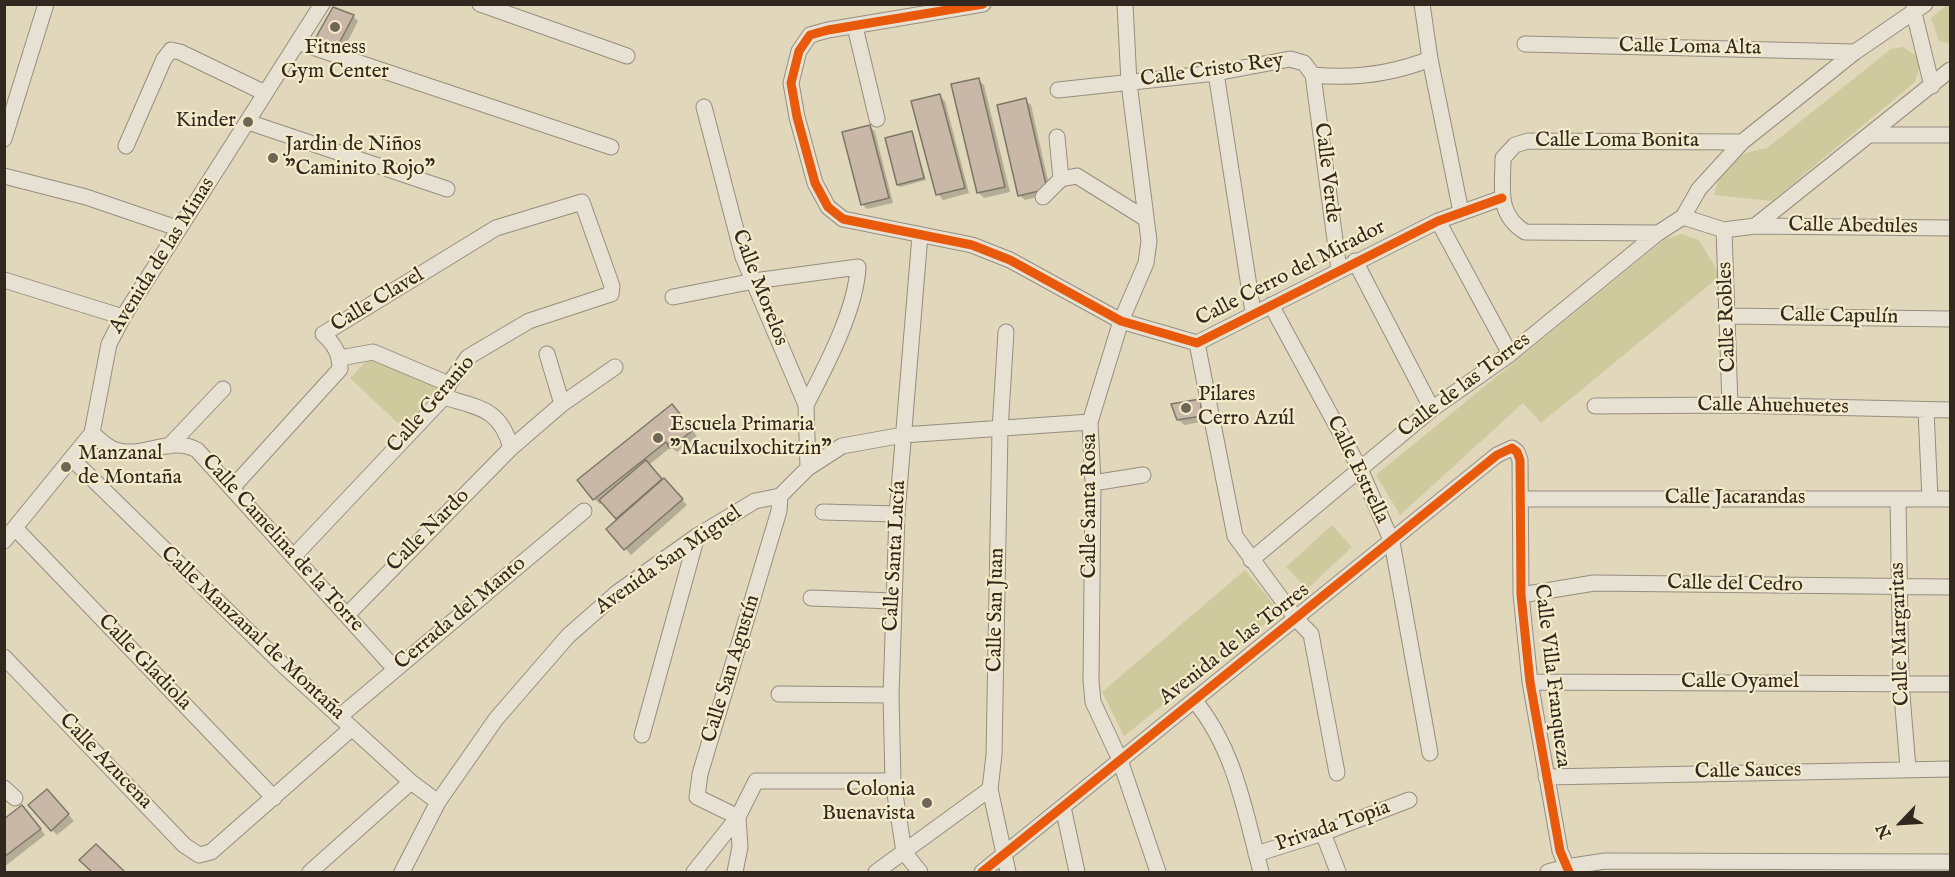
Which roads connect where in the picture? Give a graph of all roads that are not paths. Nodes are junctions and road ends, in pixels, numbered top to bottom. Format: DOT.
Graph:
graph roads {
  1 [pos="46,4"];
  2 [pos="322,4"];
  3 [pos="480,4"];
  4 [pos="983,4"];
  5 [pos="1125,4"];
  6 [pos="1422,4"];
  7 [pos="1918,7"];
  8 [pos="855,27"];
  9 [pos="300,43"];
  10 [pos="1525,44"];
  11 [pos="1855,52"];
  12 [pos="627,56"];
  13 [pos="1430,59"];
  14 [pos="1950,70"];
  15 [pos="1216,73"];
  16 [pos="1313,75"];
  17 [pos="1129,83"];
  18 [pos="1932,86"];
  19 [pos="1058,90"];
  20 [pos="265,93"];
  21 [pos="704,107"];
  22 [pos="877,119"];
  23 [pos="248,122"];
  24 [pos="1873,135"];
  25 [pos="1950,135"];
  26 [pos="1057,137"];
  27 [pos="4,139"];
  28 [pos="1742,142"];
  29 [pos="126,146"];
  30 [pos="611,147"];
  31 [pos="4,176"];
  32 [pos="1060,179"];
  33 [pos="447,189"];
  34 [pos="1043,197"];
  35 [pos="1502,198"];
  36 [pos="1461,212"];
  37 [pos="1683,217"];
  38 [pos="1146,219"];
  39 [pos="1438,220"];
  40 [pos="1755,226"];
  41 [pos="177,228"];
  42 [pos="1950,228"];
  43 [pos="1724,230"];
  44 [pos="1658,233"];
  45 [pos="920,235"];
  46 [pos="1354,261"];
  47 [pos="1339,270"];
  48 [pos="4,280"];
  49 [pos="754,281"];
  50 [pos="673,297"];
  51 [pos="601,299"];
  52 [pos="1271,305"];
  53 [pos="1253,312"];
  54 [pos="123,316"];
  55 [pos="1728,316"];
  56 [pos="1950,319"];
  57 [pos="1121,321"];
  58 [pos="1006,332"];
  59 [pos="1197,343"];
  60 [pos="547,354"];
  61 [pos="1510,354"];
  62 [pos="340,358"];
  63 [pos="615,367"];
  64 [pos="223,389"];
  65 [pos="447,390"];
  66 [pos="562,404"];
  67 [pos="806,405"];
  68 [pos="1730,405"];
  69 [pos="1595,406"];
  70 [pos="1432,409"];
  71 [pos="1926,410"];
  72 [pos="1950,410"];
  73 [pos="1090,422"];
  74 [pos="1000,430"];
  75 [pos="92,433"];
  76 [pos="903,435"];
  77 [pos="169,446"];
  78 [pos="511,448"];
  79 [pos="1512,448"];
  80 [pos="72,459"];
  81 [pos="808,468"];
  82 [pos="1360,469"];
  83 [pos="1143,475"];
  84 [pos="1093,483"];
  85 [pos="232,488"];
  86 [pos="780,496"];
  87 [pos="1521,499"];
  88 [pos="1898,499"];
  89 [pos="1930,499"];
  90 [pos="1950,499"];
  91 [pos="584,511"];
  92 [pos="824,512"];
  93 [pos="897,514"];
  94 [pos="15,528"];
  95 [pos="697,536"];
  96 [pos="4,541"];
  97 [pos="1392,542"];
  98 [pos="294,556"];
  99 [pos="1251,560"];
  100 [pos="1899,586"];
  101 [pos="1950,587"];
  102 [pos="1521,595"];
  103 [pos="811,598"];
  104 [pos="893,602"];
  105 [pos="347,615"];
  106 [pos="1297,620"];
  107 [pos="4,657"];
  108 [pos="395,669"];
  109 [pos="1530,682"];
  110 [pos="1901,683"];
  111 [pos="1950,684"];
  112 [pos="779,694"];
  113 [pos="891,695"];
  114 [pos="1194,700"];
  115 [pos="339,717"];
  116 [pos="352,728"];
  117 [pos="642,735"];
  118 [pos="1430,753"];
  119 [pos="1120,760"];
  120 [pos="1908,768"];
  121 [pos="1950,769"];
  122 [pos="1337,773"];
  123 [pos="1546,777"];
  124 [pos="892,781"];
  125 [pos="411,782"];
  126 [pos="990,789"];
  127 [pos="274,798"];
  128 [pos="1409,800"];
  129 [pos="438,802"];
  130 [pos="1063,807"];
  131 [pos="738,818"];
  132 [pos="1323,833"];
  133 [pos="904,852"];
  134 [pos="1006,853"];
  135 [pos="1256,854"];
  136 [pos="1950,862"];
  137 [pos="1568,870"];
  138 [pos="310,873"];
  139 [pos="402,873"];
  140 [pos="694,873"];
  141 [pos="735,873"];
  142 [pos="876,873"];
  143 [pos="920,873"];
  144 [pos="982,873"];
  145 [pos="1008,873"];
  146 [pos="1077,873"];
  147 [pos="1158,873"];
  148 [pos="1261,873"];
  149 [pos="1338,873"];
  150 [pos="1548,873"];
  1 -- 27 [label="street"];
  2 -- 9 [label="street, Avenida de las Minas"];
  3 -- 12 [label="street"];
  4 -- 8 [label="street"];
  5 -- 17 [label="street, Calle Santa Rosa"];
  6 -- 13 [label="street"];
  7 -- 11 [label="street, Calle de las Torres"];
  7 -- 18 [label="street"];
  8 -- 22 [label="street"];
  8 -- 45 [label="street, Calle Cerro del Mirador"];
  9 -- 20 [label="street, Avenida de las Minas"];
  9 -- 30 [label="street"];
  10 -- 11 [label="street, Calle Loma Alta"];
  11 -- 28 [label="street, Calle de las Torres"];
  13 -- 16 [label="street, Calle Cristo Rey"];
  13 -- 36 [label="street"];
  14 -- 18 [label="street"];
  15 -- 16 [label="street, Calle Cristo Rey"];
  15 -- 17 [label="street, Calle Cristo Rey"];
  15 -- 53 [label="street"];
  16 -- 47 [label="street, Calle Verde"];
  17 -- 19 [label="street, Calle Cristo Rey"];
  17 -- 38 [label="street, Calle Santa Rosa"];
  18 -- 24 [label="street"];
  20 -- 23 [label="street, Avenida de las Minas"];
  20 -- 29 [label="street"];
  21 -- 49 [label="street, Calle Morelos"];
  23 -- 33 [label="street"];
  23 -- 41 [label="street, Avenida de las Minas"];
  24 -- 25 [label="street"];
  24 -- 40 [label="street"];
  26 -- 32 [label="street"];
  28 -- 35 [label="street, Calle Loma Bonita"];
  28 -- 37 [label="street, Calle de las Torres"];
  31 -- 41 [label="street"];
  32 -- 34 [label="street"];
  32 -- 38 [label="street"];
  35 -- 36 [label="street, Calle Cerro del Mirador"];
  35 -- 44 [label="street"];
  36 -- 39 [label="street, Calle Cerro del Mirador"];
  37 -- 43 [label="street"];
  37 -- 44 [label="street, Calle de las Torres"];
  38 -- 57 [label="street, Calle Santa Rosa"];
  39 -- 46 [label="street, Calle Cerro del Mirador"];
  39 -- 61 [label="street"];
  40 -- 42 [label="street, Calle Abedules"];
  40 -- 43 [label="street"];
  41 -- 54 [label="street, Avenida de las Minas"];
  43 -- 55 [label="street, Calle Robles"];
  44 -- 61 [label="street, Calle de las Torres"];
  45 -- 57 [label="street, Calle Cerro del Mirador"];
  45 -- 76 [label="street, Calle Santa Lucía"];
  46 -- 47 [label="street, Calle Cerro del Mirador"];
  46 -- 70 [label="street"];
  47 -- 52 [label="street, Calle Cerro del Mirador"];
  48 -- 54 [label="street"];
  49 -- 50 [label="street"];
  49 -- 67 [label="street, Calle Morelos"];
  49 -- 67 [label="street"];
  51 -- 62 [label="street, Calle Clavel"];
  51 -- 65 [label="street, Calle Geranio"];
  52 -- 53 [label="street, Calle Cerro del Mirador"];
  52 -- 82 [label="street, Calle Estrella"];
  53 -- 59 [label="street, Calle Cerro del Mirador"];
  54 -- 75 [label="street, Avenida de las Minas"];
  55 -- 56 [label="street, Calle Capulín"];
  55 -- 68 [label="street, Calle Robles"];
  57 -- 59 [label="street, Calle Cerro del Mirador"];
  57 -- 73 [label="street, Calle Santa Rosa"];
  58 -- 74 [label="street"];
  59 -- 99 [label="street"];
  60 -- 66 [label="street"];
  61 -- 70 [label="street, Calle de las Torres"];
  62 -- 65 [label="street"];
  62 -- 85 [label="street, Calle Clavel"];
  63 -- 66 [label="street, Calle Nardo"];
  64 -- 77 [label="street"];
  65 -- 78 [label="street"];
  65 -- 98 [label="street, Calle Geranio"];
  66 -- 78 [label="street, Calle Nardo"];
  67 -- 81 [label="street, Calle Morelos"];
  68 -- 69 [label="street, Calle Ahuehuetes"];
  68 -- 71 [label="street, Calle Ahuehuetes"];
  70 -- 82 [label="street, Calle de las Torres"];
  71 -- 72 [label="street, Calle Ahuehuetes"];
  71 -- 89 [label="street"];
  73 -- 74 [label="street"];
  73 -- 84 [label="street, Calle Santa Rosa"];
  74 -- 76 [label="street"];
  74 -- 126 [label="street, Calle San Juan"];
  75 -- 77 [label="street, Calle Camelina de la Torre"];
  75 -- 80 [label="street, Avenida de las Minas"];
  76 -- 81 [label="street"];
  76 -- 93 [label="street, Calle Santa Lucía"];
  77 -- 85 [label="street, Calle Camelina de la Torre"];
  78 -- 105 [label="street, Calle Nardo"];
  79 -- 87 [label="street, Calle Villa Franqueza"];
  79 -- 97 [label="street, Avenida de las Torres"];
  80 -- 94 [label="street, Avenida de las Minas"];
  80 -- 115 [label="street, Calle Manzanal de Montaña"];
  81 -- 86 [label="street"];
  82 -- 97 [label="street, Calle Estrella"];
  82 -- 99 [label="street, Calle de las Torres"];
  83 -- 84 [label="street"];
  84 -- 119 [label="street, Calle Santa Rosa"];
  85 -- 98 [label="street, Calle Camelina de la Torre"];
  86 -- 95 [label="street, Avenida San Miguel"];
  86 -- 131 [label="street, Calle San Agustín"];
  87 -- 88 [label="street, Calle Jacarandas"];
  87 -- 102 [label="street, Calle Villa Franqueza"];
  88 -- 89 [label="street, Calle Jacarandas"];
  88 -- 100 [label="street, Calle Margaritas"];
  89 -- 90 [label="street, Calle Jacarandas"];
  91 -- 108 [label="street, Cerrada del Manto"];
  92 -- 93 [label="street"];
  93 -- 104 [label="street, Calle Santa Lucía"];
  94 -- 96 [label="street, Avenida de las Minas"];
  94 -- 127 [label="street, Calle Gladiola"];
  95 -- 117 [label="street"];
  95 -- 129 [label="street, Avenida San Miguel"];
  97 -- 106 [label="street, Avenida de las Torres"];
  97 -- 118 [label="street, Calle Estrella"];
  98 -- 105 [label="street, Calle Camelina de la Torre"];
  99 -- 106 [label="street"];
  100 -- 101 [label="street, Calle del Cedro"];
  100 -- 102 [label="street, Calle del Cedro"];
  100 -- 110 [label="street, Calle Margaritas"];
  102 -- 109 [label="street, Calle Villa Franqueza"];
  103 -- 104 [label="street"];
  104 -- 113 [label="street, Calle Santa Lucía"];
  105 -- 108 [label="street, Calle Camelina de la Torre"];
  106 -- 114 [label="street, Avenida de las Torres"];
  106 -- 122 [label="street"];
  107 -- 127 [label="street, Calle Azucena"];
  108 -- 115 [label="street, Cerrada del Manto"];
  109 -- 110 [label="street, Calle Oyamel"];
  109 -- 123 [label="street, Calle Villa Franqueza"];
  110 -- 111 [label="street, Calle Oyamel"];
  110 -- 120 [label="street, Calle Margaritas"];
  112 -- 113 [label="street"];
  113 -- 124 [label="street, Calle Santa Lucía"];
  114 -- 119 [label="street, Avenida de las Torres"];
  114 -- 135 [label="street"];
  115 -- 116 [label="street, Calle Manzanal de Montaña"];
  116 -- 125 [label="street, Calle Manzanal de Montaña"];
  116 -- 127 [label="street"];
  119 -- 130 [label="street, Avenida de las Torres"];
  119 -- 147 [label="street, Calle Santa Rosa"];
  120 -- 121 [label="street, Calle Sauces"];
  120 -- 123 [label="street, Calle Sauces"];
  123 -- 137 [label="street, Calle Villa Franqueza"];
  124 -- 131 [label="street"];
  124 -- 133 [label="street, Calle Santa Lucía"];
  125 -- 129 [label="street, Calle Manzanal de Montaña"];
  125 -- 138 [label="street"];
  126 -- 133 [label="street"];
  126 -- 134 [label="street"];
  128 -- 132 [label="street, Privada Topia"];
  129 -- 139 [label="street, Avenida San Miguel"];
  130 -- 134 [label="street, Avenida de las Torres"];
  130 -- 146 [label="street"];
  131 -- 140 [label="street"];
  131 -- 141 [label="street"];
  132 -- 135 [label="street, Privada Topia"];
  132 -- 149 [label="street"];
  133 -- 142 [label="street"];
  133 -- 143 [label="street, Calle Santa Lucía"];
  134 -- 144 [label="street, Avenida de las Torres"];
  134 -- 145 [label="street"];
  135 -- 148 [label="street"];
  136 -- 137 [label="street"];
  137 -- 150 [label="street"];
}
